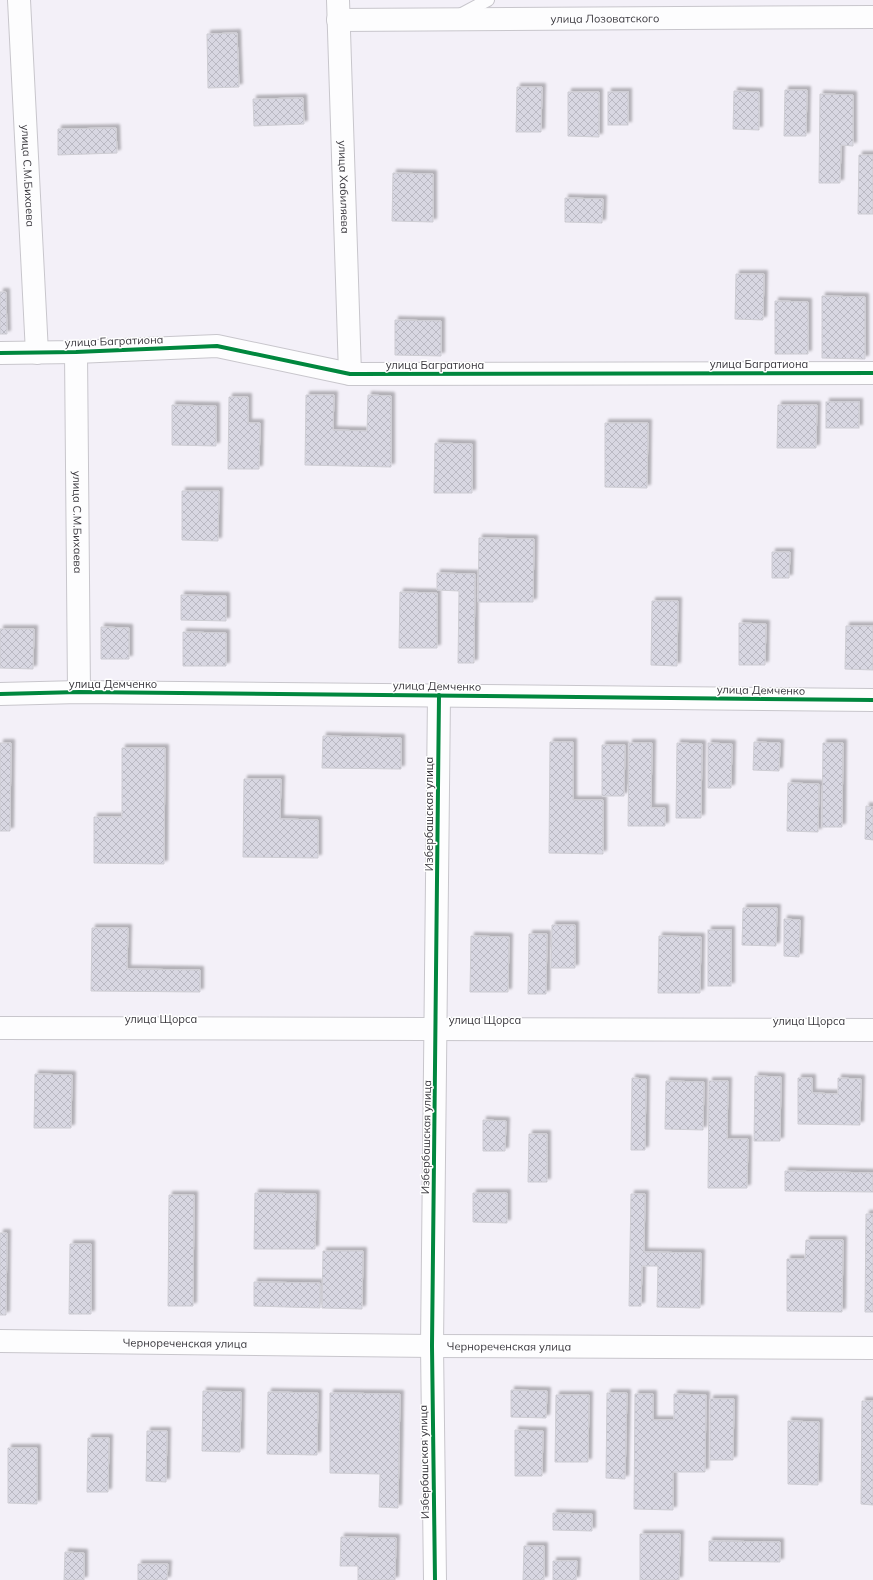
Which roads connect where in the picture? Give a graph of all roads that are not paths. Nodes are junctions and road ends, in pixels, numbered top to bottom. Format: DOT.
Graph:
graph roads {
  1 [pos="19,0"];
  2 [pos="488,0"];
  3 [pos="338,10"];
  4 [pos="873,17"];
  5 [pos="452,19"];
  6 [pos="37,352"];
  7 [pos="76,352"];
  8 [pos="0,353"];
  9 [pos="350,374"];
  10 [pos="873,374"];
  11 [pos="79,692"];
  12 [pos="0,694"];
  13 [pos="439,695"];
  14 [pos="873,700"];
  15 [pos="0,1028"];
  16 [pos="437,1029"];
  17 [pos="873,1030"];
  18 [pos="0,1341"];
  19 [pos="432,1346"];
  20 [pos="873,1348"];
  21 [pos="435,1580"];
  1 -- 6 [label="street, улица С.М.Бихаева"];
  2 -- 5 [label="lane"];
  3 -- 5 [label="street, улица Лозоватского"];
  3 -- 9 [label="street, улица Хабиляева"];
  4 -- 5 [label="street, улица Лозоватского"];
  6 -- 7 [label="street, улица Багратиона"];
  6 -- 8 [label="street, улица Багратиона"];
  7 -- 9 [label="street, улица Багратиона"];
  7 -- 11 [label="street, улица С.М.Бихаева"];
  9 -- 10 [label="street, улица Багратиона"];
  11 -- 12 [label="street, улица Демченко"];
  11 -- 13 [label="street, улица Демченко"];
  13 -- 14 [label="street, улица Демченко"];
  13 -- 16 [label="street, Избербашская улица"];
  15 -- 16 [label="street, улица Щорса"];
  16 -- 17 [label="street, улица Щорса"];
  16 -- 19 [label="street, Избербашская улица"];
  18 -- 19 [label="street, Чернореченская улица"];
  19 -- 20 [label="street, Чернореченская улица"];
  19 -- 21 [label="street, Избербашская улица"];
}
